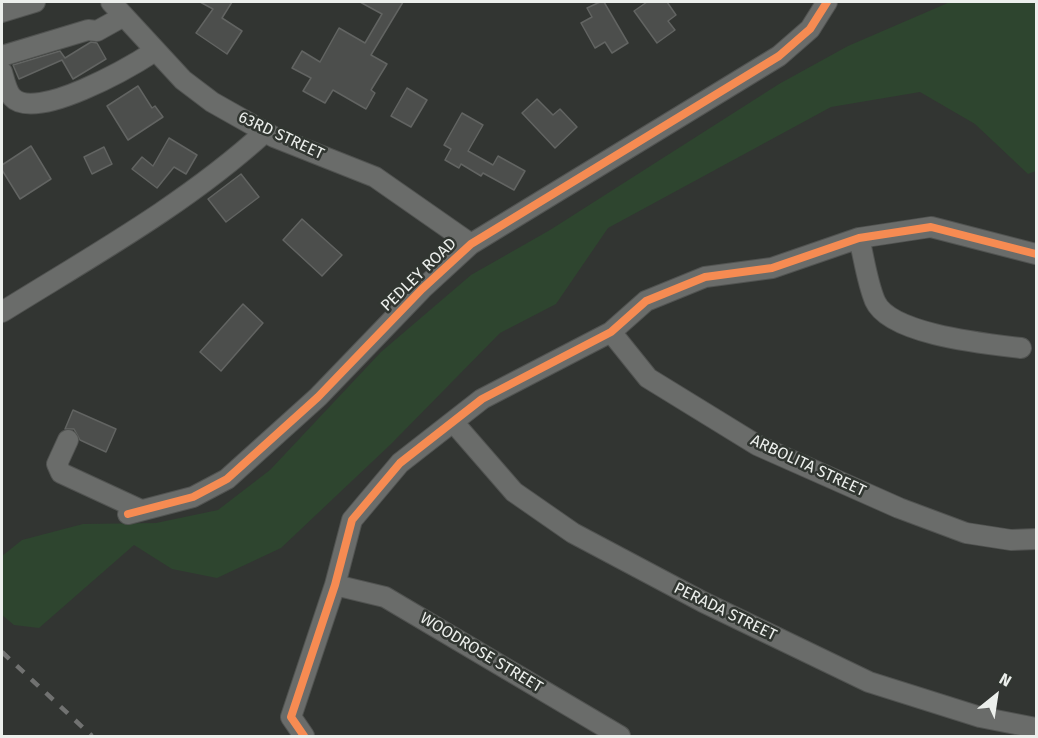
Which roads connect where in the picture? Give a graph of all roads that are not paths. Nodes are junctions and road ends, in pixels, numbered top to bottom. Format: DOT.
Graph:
graph roads {
  1 [pos="35,2"];
  2 [pos="827,2"];
  3 [pos="117,9"];
  4 [pos="2,12"];
  5 [pos="155,51"];
  6 [pos="2,56"];
  7 [pos="2,72"];
  8 [pos="265,132"];
  9 [pos="859,238"];
  10 [pos="471,244"];
  11 [pos="1036,254"];
  12 [pos="2,312"];
  13 [pos="611,332"];
  14 [pos="1021,348"];
  15 [pos="454,423"];
  16 [pos="68,440"];
  17 [pos="1036,539"];
  18 [pos="335,585"];
  19 [pos="1036,728"];
  20 [pos="304,736"];
  21 [pos="620,736"];
  1 -- 4 [label="street"];
  2 -- 10 [label="street, PEDLEY ROAD"];
  3 -- 5 [label="street, 63RD STREET"];
  3 -- 6 [label="street"];
  5 -- 7 [label="street"];
  5 -- 8 [label="street, 63RD STREET"];
  8 -- 10 [label="street, 63RD STREET"];
  8 -- 12 [label="street"];
  9 -- 11 [label="street"];
  9 -- 13 [label="street"];
  9 -- 14 [label="street"];
  10 -- 16 [label="street, PEDLEY ROAD"];
  13 -- 15 [label="street"];
  13 -- 17 [label="street, ARBOLITA STREET"];
  15 -- 18 [label="street"];
  15 -- 19 [label="street, PERADA STREET"];
  18 -- 20 [label="street"];
  18 -- 21 [label="street, WOODROSE STREET"];
}
